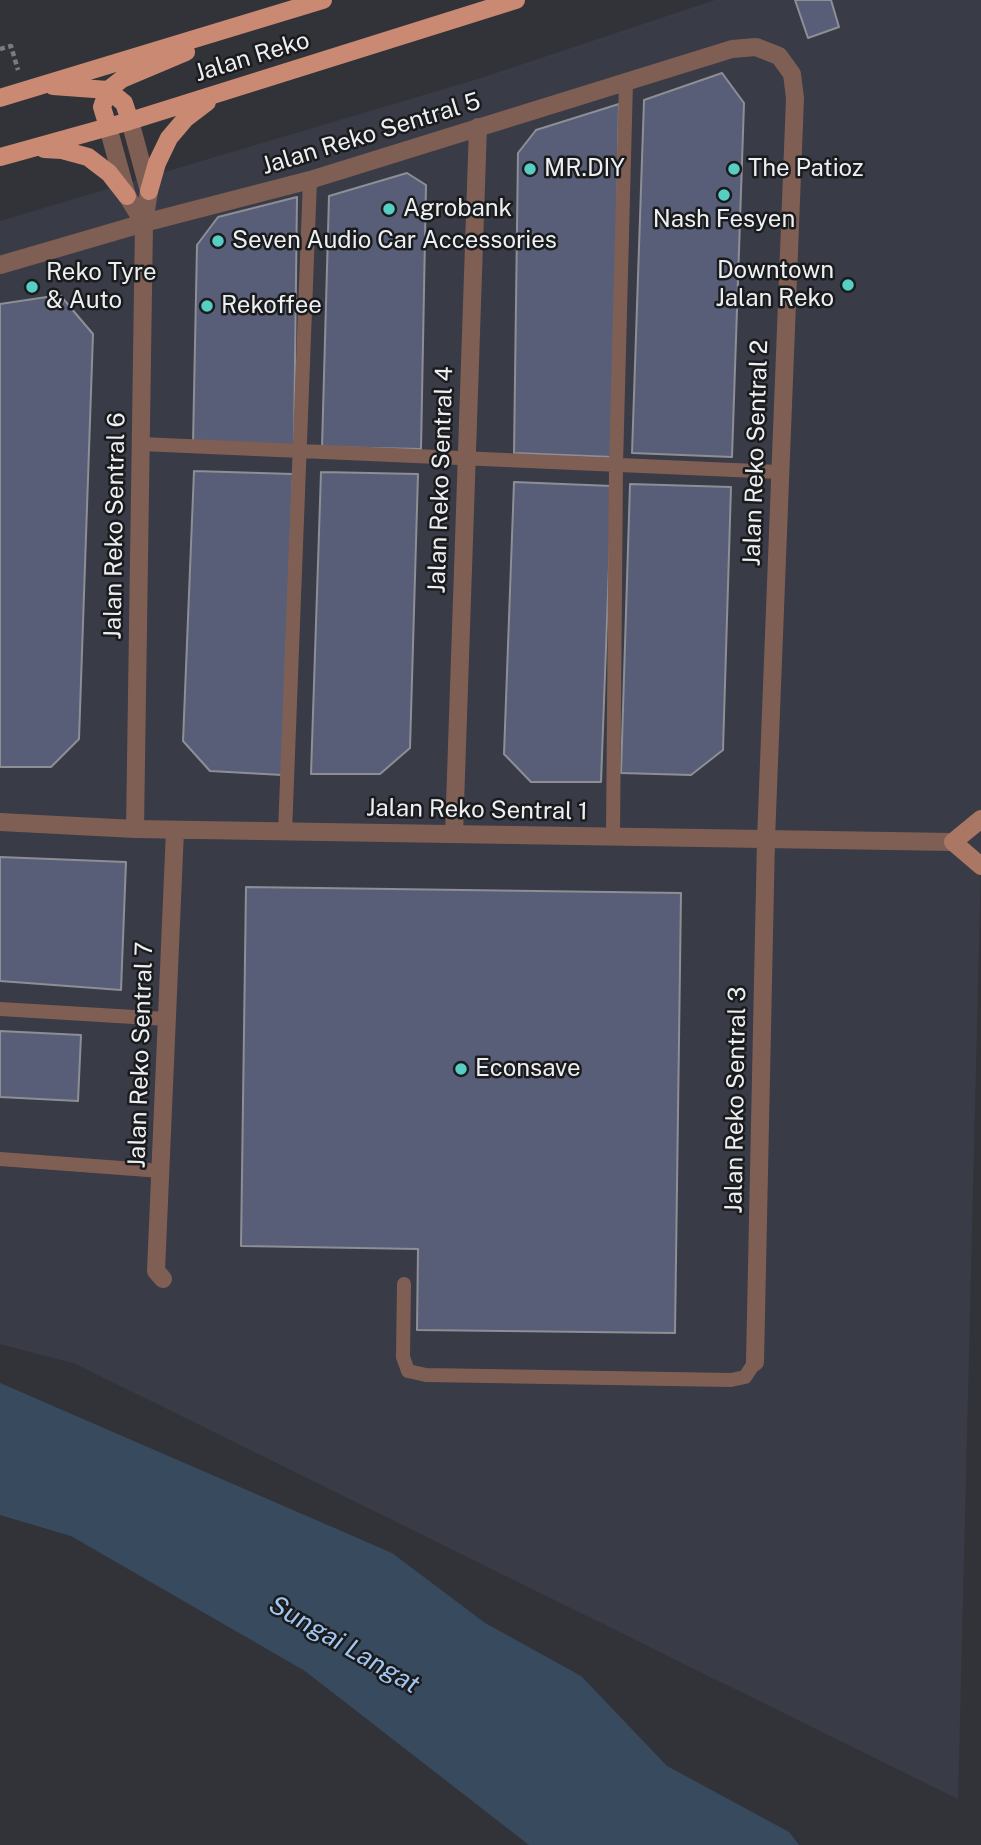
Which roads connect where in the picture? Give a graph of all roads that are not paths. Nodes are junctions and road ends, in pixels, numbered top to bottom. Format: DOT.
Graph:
graph roads {
  1 [pos="323,0"];
  2 [pos="516,0"];
  3 [pos="262,19"];
  4 [pos="756,47"];
  5 [pos="626,82"];
  6 [pos="43,85"];
  7 [pos="108,90"];
  8 [pos="218,93"];
  9 [pos="0,98"];
  10 [pos="130,121"];
  11 [pos="108,127"];
  12 [pos="478,127"];
  13 [pos="34,148"];
  14 [pos="0,157"];
  15 [pos="310,180"];
  16 [pos="149,191"];
  17 [pos="127,196"];
  18 [pos="144,223"];
  19 [pos="0,265"];
  20 [pos="141,444"];
  21 [pos="300,451"];
  22 [pos="467,458"];
  23 [pos="616,465"];
  24 [pos="779,471"];
  25 [pos="981,819"];
  26 [pos="0,822"];
  27 [pos="135,829"];
  28 [pos="175,830"];
  29 [pos="285,832"];
  30 [pos="454,834"];
  31 [pos="613,837"];
  32 [pos="766,839"];
  33 [pos="953,842"];
  34 [pos="981,866"];
  35 [pos="0,1009"];
  36 [pos="167,1019"];
  37 [pos="0,1159"];
  38 [pos="161,1171"];
  39 [pos="163,1279"];
  40 [pos="404,1284"];
  41 [pos="755,1362"];
  1 -- 3 [label="main road, Jalan Reko"];
  2 -- 8 [label="main road, Jalan Reko"];
  3 -- 6 [label="main road, Jalan Reko"];
  3 -- 7 [label="main road"];
  4 -- 5 [label="street, Jalan Reko Sentral 5"];
  4 -- 24 [label="street, Jalan Reko Sentral 2"];
  5 -- 12 [label="street, Jalan Reko Sentral 5"];
  5 -- 23 [label="lane"];
  6 -- 7 [label="main road"];
  6 -- 9 [label="main road, Jalan Reko"];
  7 -- 10 [label="main road"];
  7 -- 11 [label="main road"];
  8 -- 10 [label="main road, Jalan Reko"];
  8 -- 16 [label="main road"];
  10 -- 11 [label="main road, Jalan Reko"];
  10 -- 16 [label="street, Jalan Reko Sentral 6"];
  11 -- 13 [label="main road, Jalan Reko"];
  11 -- 17 [label="street"];
  12 -- 15 [label="street, Jalan Reko Sentral 5"];
  12 -- 22 [label="street, Jalan Reko Sentral 4"];
  13 -- 14 [label="main road, Jalan Reko"];
  13 -- 17 [label="main road"];
  15 -- 18 [label="street, Jalan Reko Sentral 5"];
  15 -- 21 [label="lane"];
  16 -- 18 [label="street, Jalan Reko Sentral 6"];
  17 -- 18 [label="street"];
  18 -- 19 [label="street, Jalan Reko Sentral 5"];
  18 -- 20 [label="street, Jalan Reko Sentral 6"];
  20 -- 21 [label="lane"];
  20 -- 27 [label="street, Jalan Reko Sentral 6"];
  21 -- 22 [label="lane"];
  21 -- 29 [label="lane"];
  22 -- 23 [label="lane"];
  22 -- 30 [label="street, Jalan Reko Sentral 4"];
  23 -- 24 [label="lane"];
  23 -- 31 [label="lane"];
  24 -- 32 [label="street, Jalan Reko Sentral 2"];
  25 -- 33 [label="main road"];
  26 -- 27 [label="street, Jalan Reko Sentral 1"];
  27 -- 28 [label="street, Jalan Reko Sentral 1"];
  28 -- 29 [label="street, Jalan Reko Sentral 1"];
  28 -- 36 [label="street, Jalan Reko Sentral 7"];
  29 -- 30 [label="street, Jalan Reko Sentral 1"];
  30 -- 31 [label="street, Jalan Reko Sentral 1"];
  31 -- 32 [label="street, Jalan Reko Sentral 1"];
  32 -- 33 [label="street, Jalan Reko Sentral 1"];
  32 -- 41 [label="street, Jalan Reko Sentral 3"];
  33 -- 34 [label="main road"];
  35 -- 36 [label="lane"];
  36 -- 38 [label="street, Jalan Reko Sentral 7"];
  37 -- 38 [label="lane"];
  38 -- 39 [label="street, Jalan Reko Sentral 7"];
  40 -- 41 [label="lane"];
}
